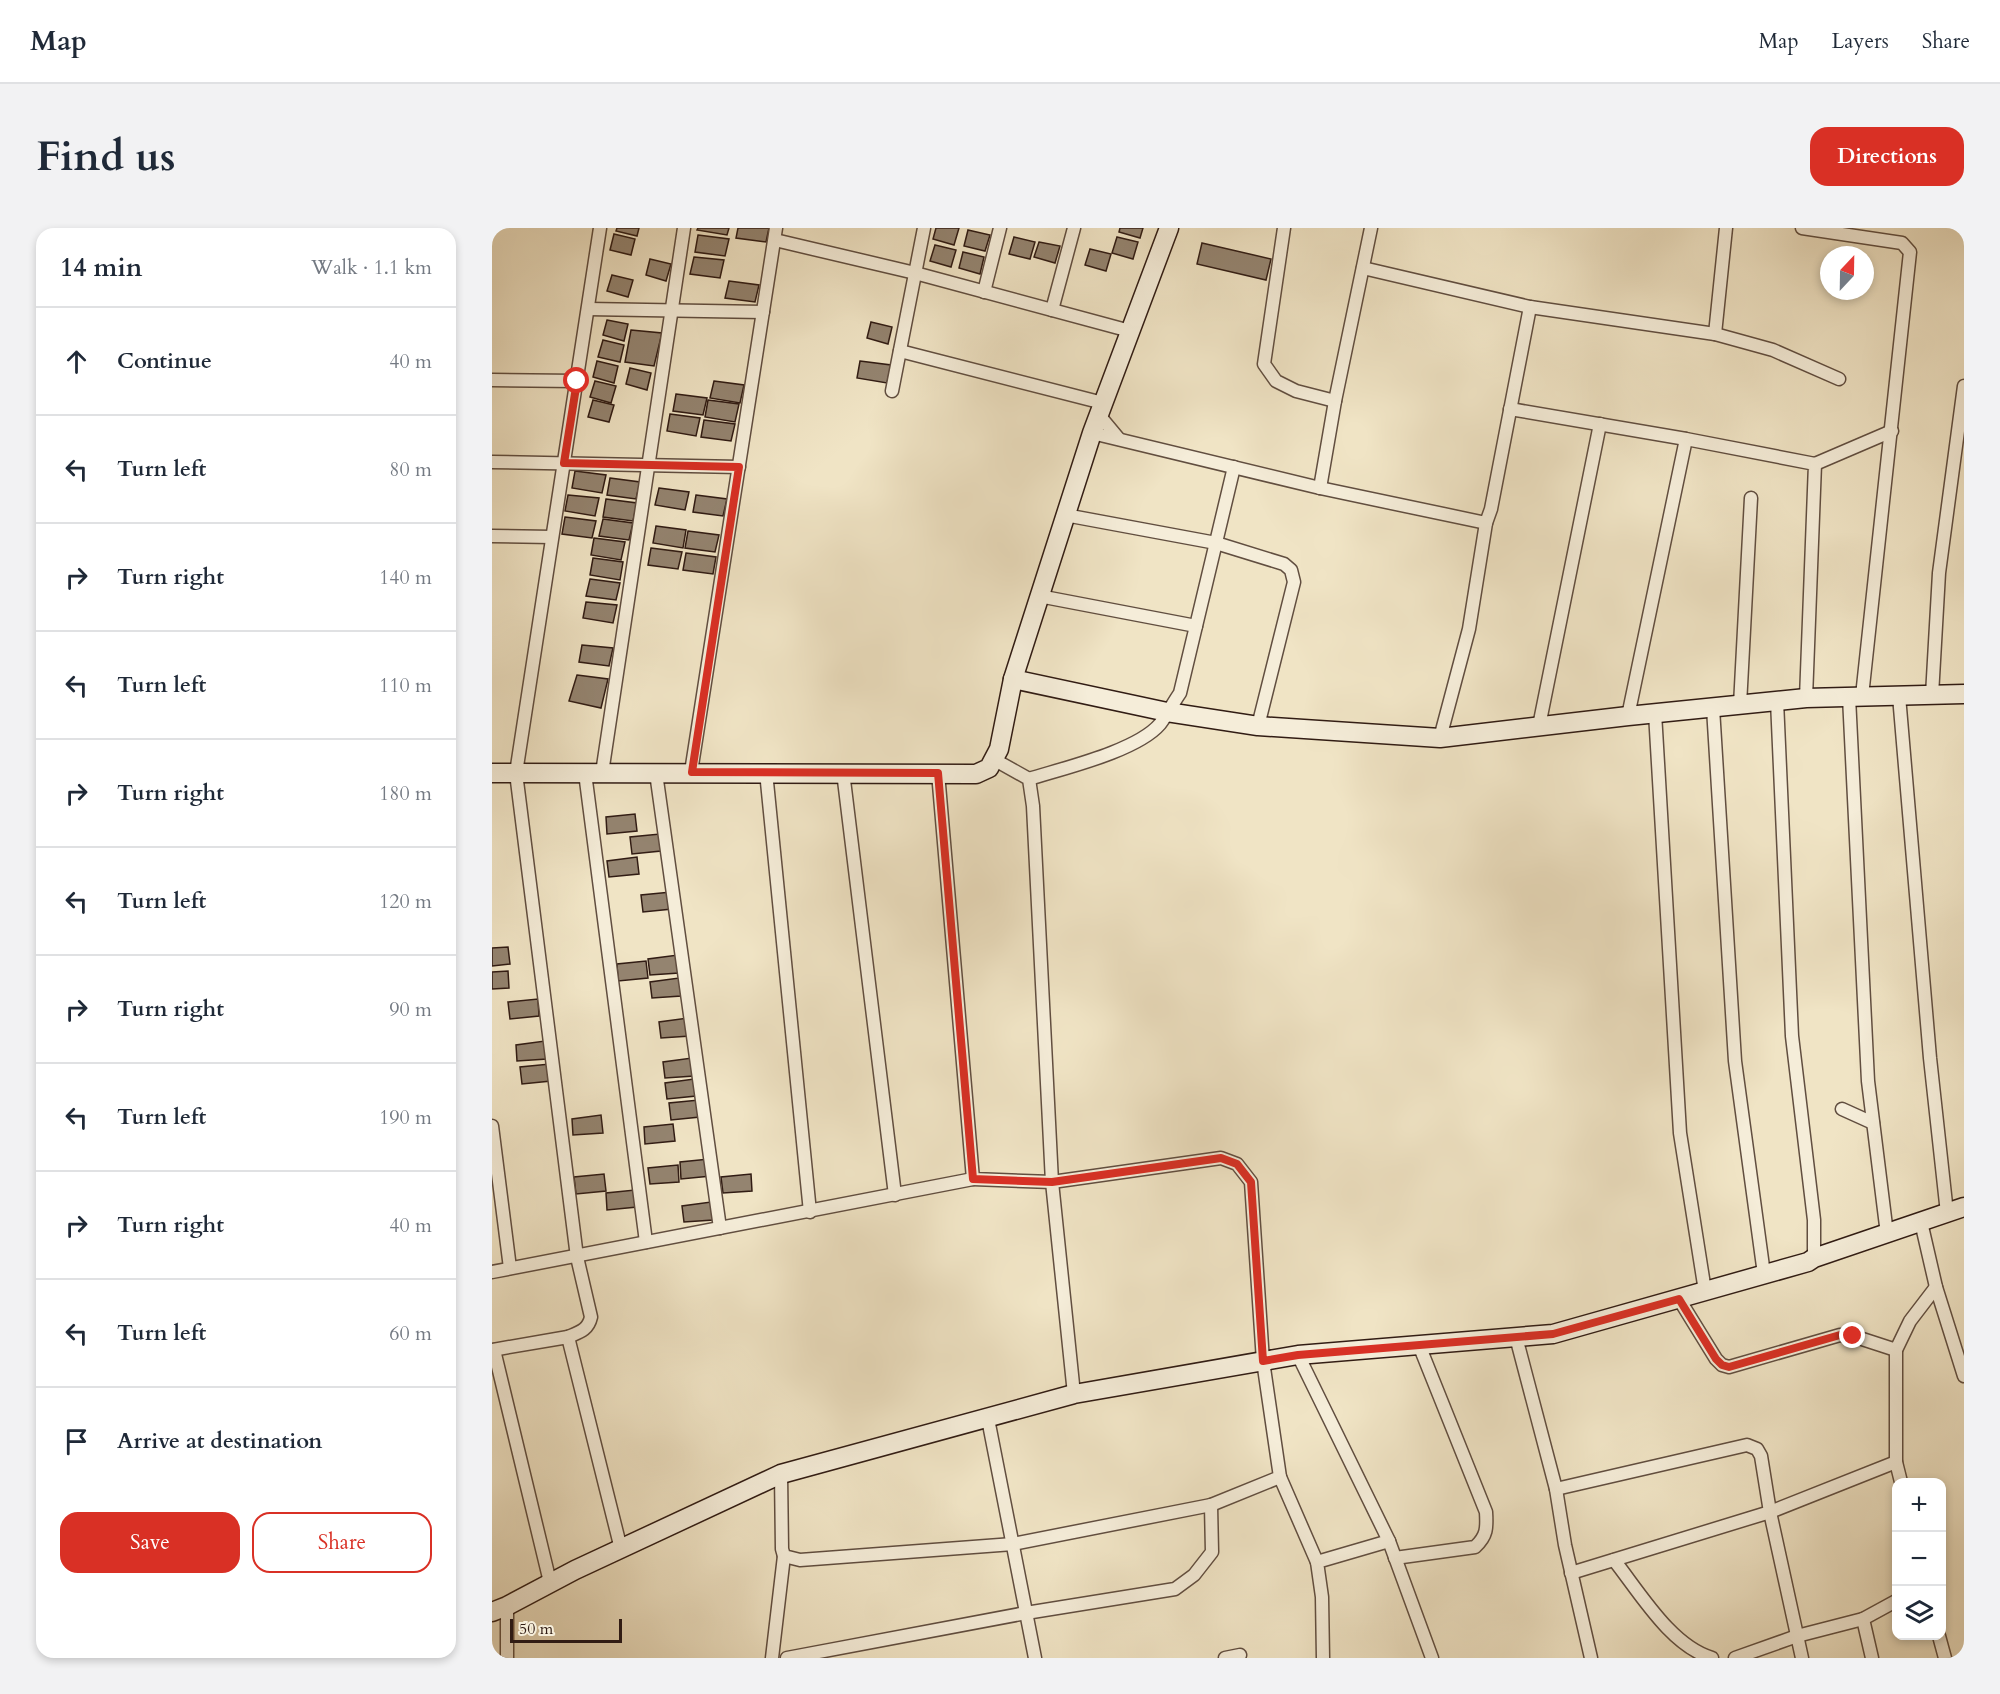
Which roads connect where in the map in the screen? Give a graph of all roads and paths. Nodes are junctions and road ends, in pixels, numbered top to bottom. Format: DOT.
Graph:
graph roads {
  1 [pos="600,228"];
  2 [pos="684,228"];
  3 [pos="924,228"];
  4 [pos="1000,228"];
  5 [pos="1074,228"];
  6 [pos="1169,228"];
  7 [pos="1284,228"];
  8 [pos="1371,228"];
  9 [pos="1726,228"];
  10 [pos="1802,228"];
  11 [pos="776,234"];
  12 [pos="1363,268"];
  13 [pos="915,273"];
  14 [pos="984,292"];
  15 [pos="1530,307"];
  16 [pos="588,309"];
  17 [pos="1052,310"];
  18 [pos="671,312"];
  19 [pos="763,312"];
  20 [pos="1130,331"];
  21 [pos="1715,333"];
  22 [pos="900,351"];
  23 [pos="1839,379"];
  24 [pos="492,380"];
  25 [pos="577,381"];
  26 [pos="1964,386"];
  27 [pos="892,391"];
  28 [pos="1335,400"];
  29 [pos="1101,409"];
  30 [pos="1510,409"];
  31 [pos="1600,424"];
  32 [pos="1892,431"];
  33 [pos="1092,433"];
  34 [pos="1119,439"];
  35 [pos="1686,439"];
  36 [pos="492,462"];
  37 [pos="564,463"];
  38 [pos="1815,464"];
  39 [pos="648,465"];
  40 [pos="739,467"];
  41 [pos="1234,467"];
  42 [pos="1320,488"];
  43 [pos="1751,498"];
  44 [pos="1065,515"];
  45 [pos="1486,523"];
  46 [pos="492,536"];
  47 [pos="552,537"];
  48 [pos="1216,543"];
  49 [pos="1040,596"];
  50 [pos="1196,626"];
  51 [pos="1013,679"];
  52 [pos="1964,694"];
  53 [pos="1932,695"];
  54 [pos="1899,696"];
  55 [pos="1856,697"];
  56 [pos="1806,698"];
  57 [pos="1776,701"];
  58 [pos="1740,705"];
  59 [pos="1713,708"];
  60 [pos="1167,712"];
  61 [pos="1654,713"];
  62 [pos="1628,716"];
  63 [pos="1258,726"];
  64 [pos="1539,726"];
  65 [pos="1440,738"];
  66 [pos="995,760"];
  67 [pos="656,772"];
  68 [pos="692,772"];
  69 [pos="766,772"];
  70 [pos="843,772"];
  71 [pos="492,773"];
  72 [pos="516,773"];
  73 [pos="593,773"];
  74 [pos="938,773"];
  75 [pos="1029,779"];
  76 [pos="1842,1109"];
  77 [pos="1873,1123"];
  78 [pos="492,1126"];
  79 [pos="973,1179"];
  80 [pos="1052,1182"];
  81 [pos="895,1195"];
  82 [pos="1964,1207"];
  83 [pos="810,1212"];
  84 [pos="1947,1213"];
  85 [pos="1921,1222"];
  86 [pos="720,1228"];
  87 [pos="1887,1234"];
  88 [pos="646,1242"];
  89 [pos="576,1257"];
  90 [pos="1814,1258"];
  91 [pos="510,1268"];
  92 [pos="492,1272"];
  93 [pos="1764,1275"];
  94 [pos="1936,1287"];
  95 [pos="1705,1291"];
  96 [pos="1679,1299"];
  97 [pos="568,1337"];
  98 [pos="1516,1337"];
  99 [pos="1419,1345"];
  100 [pos="493,1350"];
  101 [pos="1896,1350"];
  102 [pos="1298,1355"];
  103 [pos="1263,1361"];
  104 [pos="1964,1376"];
  105 [pos="1074,1394"];
  106 [pos="988,1419"];
  107 [pos="1896,1462"];
  108 [pos="781,1474"];
  109 [pos="1280,1477"];
  110 [pos="1901,1478"];
  111 [pos="1556,1490"];
  112 [pos="1211,1505"];
  113 [pos="1770,1512"];
  114 [pos="1389,1541"];
  115 [pos="1013,1544"];
  116 [pos="621,1549"];
  117 [pos="784,1556"];
  118 [pos="1395,1558"];
  119 [pos="1614,1560"];
  120 [pos="1317,1562"];
  121 [pos="1571,1573"];
  122 [pos="550,1582"];
  123 [pos="1892,1603"];
  124 [pos="500,1609"];
  125 [pos="1026,1613"];
  126 [pos="1863,1619"];
  127 [pos="1797,1636"];
  128 [pos="1940,1640"];
  129 [pos="1240,1655"];
  130 [pos="507,1658"];
  131 [pos="772,1658"];
  132 [pos="787,1658"];
  133 [pos="1035,1658"];
  134 [pos="1225,1658"];
  135 [pos="1323,1658"];
  136 [pos="1432,1658"];
  137 [pos="1591,1658"];
  138 [pos="1712,1658"];
  139 [pos="1736,1658"];
  140 [pos="1802,1658"];
  141 [pos="1872,1658"];
  142 [pos="1945,1658"];
  1 -- 16 [label="street"];
  2 -- 18 [label="street"];
  3 -- 13 [label="street"];
  4 -- 14 [label="street"];
  5 -- 17 [label="street"];
  6 -- 20 [label="street"];
  7 -- 28 [label="street"];
  8 -- 12 [label="street"];
  9 -- 21 [label="street"];
  10 -- 32 [label="street"];
  11 -- 13 [label="street"];
  11 -- 19 [label="street"];
  12 -- 15 [label="street"];
  12 -- 28 [label="street"];
  13 -- 14 [label="street"];
  13 -- 22 [label="street"];
  14 -- 17 [label="street"];
  15 -- 21 [label="street"];
  15 -- 30 [label="street"];
  16 -- 18 [label="street"];
  16 -- 25 [label="street"];
  17 -- 20 [label="street"];
  18 -- 19 [label="street"];
  18 -- 39 [label="street"];
  19 -- 40 [label="street"];
  20 -- 29 [label="street"];
  21 -- 23 [label="street"];
  22 -- 27 [label="street"];
  22 -- 29 [label="street"];
  24 -- 25 [label="street"];
  25 -- 37 [label="street"];
  26 -- 53 [label="street"];
  28 -- 42 [label="street"];
  29 -- 33 [label="street"];
  29 -- 34 [label="street"];
  30 -- 31 [label="street"];
  30 -- 45 [label="street"];
  31 -- 35 [label="street"];
  31 -- 64 [label="street"];
  32 -- 38 [label="street"];
  32 -- 55 [label="street"];
  33 -- 34 [label="street"];
  33 -- 44 [label="street"];
  34 -- 41 [label="street"];
  35 -- 38 [label="street"];
  35 -- 62 [label="street"];
  36 -- 37 [label="street"];
  37 -- 39 [label="street"];
  37 -- 47 [label="street"];
  38 -- 56 [label="street"];
  39 -- 40 [label="street"];
  39 -- 73 [label="street"];
  40 -- 68 [label="street"];
  41 -- 42 [label="street"];
  41 -- 48 [label="street"];
  42 -- 45 [label="street"];
  43 -- 58 [label="street"];
  44 -- 48 [label="street"];
  44 -- 49 [label="street"];
  45 -- 65 [label="street"];
  46 -- 47 [label="street"];
  47 -- 72 [label="street"];
  48 -- 50 [label="street"];
  48 -- 63 [label="street"];
  49 -- 50 [label="street"];
  49 -- 51 [label="street"];
  50 -- 60 [label="street"];
  51 -- 60 [label="street"];
  51 -- 66 [label="street"];
  52 -- 53 [label="street"];
  53 -- 54 [label="street"];
  54 -- 55 [label="street"];
  54 -- 84 [label="street"];
  55 -- 56 [label="street"];
  55 -- 77 [label="street"];
  56 -- 57 [label="street"];
  57 -- 58 [label="street"];
  57 -- 90 [label="street"];
  58 -- 59 [label="street"];
  59 -- 61 [label="street"];
  59 -- 93 [label="street"];
  60 -- 63 [label="street"];
  60 -- 75 [label="street"];
  61 -- 62 [label="street"];
  61 -- 95 [label="street"];
  62 -- 64 [label="street"];
  63 -- 65 [label="street"];
  64 -- 65 [label="street"];
  66 -- 74 [label="street"];
  66 -- 75 [label="street"];
  67 -- 68 [label="street"];
  67 -- 73 [label="street"];
  67 -- 86 [label="street"];
  68 -- 69 [label="street"];
  69 -- 70 [label="street"];
  69 -- 83 [label="street"];
  70 -- 74 [label="street"];
  70 -- 81 [label="street"];
  71 -- 72 [label="street"];
  72 -- 73 [label="street"];
  72 -- 89 [label="street"];
  73 -- 88 [label="street"];
  74 -- 79 [label="street"];
  75 -- 80 [label="street"];
  76 -- 77 [label="street"];
  77 -- 87 [label="street"];
  78 -- 91 [label="street"];
  79 -- 80 [label="street"];
  79 -- 81 [label="street"];
  80 -- 103 [label="street"];
  80 -- 105 [label="street"];
  81 -- 83 [label="street"];
  82 -- 84 [label="street"];
  83 -- 86 [label="street"];
  84 -- 85 [label="street"];
  85 -- 87 [label="street"];
  85 -- 94 [label="street"];
  86 -- 88 [label="street"];
  87 -- 90 [label="street"];
  88 -- 89 [label="street"];
  89 -- 91 [label="street"];
  89 -- 97 [label="street"];
  90 -- 93 [label="street"];
  91 -- 92 [label="street"];
  93 -- 95 [label="street"];
  94 -- 101 [label="street"];
  94 -- 104 [label="street"];
  95 -- 96 [label="street"];
  96 -- 98 [label="street"];
  96 -- 101 [label="street"];
  97 -- 100 [label="street"];
  97 -- 116 [label="street"];
  98 -- 99 [label="street"];
  98 -- 111 [label="street"];
  99 -- 102 [label="street"];
  99 -- 118 [label="street"];
  100 -- 122 [label="street"];
  101 -- 107 [label="street"];
  102 -- 103 [label="street"];
  102 -- 114 [label="street"];
  103 -- 105 [label="street"];
  103 -- 109 [label="street"];
  105 -- 106 [label="street"];
  106 -- 108 [label="street"];
  106 -- 115 [label="street"];
  107 -- 110 [label="street"];
  107 -- 113 [label="street"];
  108 -- 116 [label="street"];
  108 -- 117 [label="street"];
  109 -- 112 [label="street"];
  109 -- 120 [label="street"];
  111 -- 113 [label="street"];
  111 -- 121 [label="street"];
  112 -- 115 [label="street"];
  112 -- 125 [label="street"];
  113 -- 119 [label="street"];
  113 -- 127 [label="street"];
  114 -- 118 [label="street"];
  114 -- 120 [label="street"];
  115 -- 117 [label="street"];
  115 -- 125 [label="street"];
  116 -- 122 [label="street"];
  117 -- 131 [label="street"];
  118 -- 136 [label="street"];
  119 -- 121 [label="street"];
  119 -- 138 [label="street"];
  120 -- 135 [label="street"];
  121 -- 137 [label="street"];
  122 -- 124 [label="street"];
  123 -- 126 [label="street"];
  124 -- 130 [label="street"];
  125 -- 132 [label="street"];
  125 -- 133 [label="street"];
  126 -- 127 [label="street"];
  126 -- 141 [label="street"];
  127 -- 139 [label="street"];
  127 -- 140 [label="street"];
  128 -- 142 [label="street"];
  129 -- 134 [label="street"];
}
